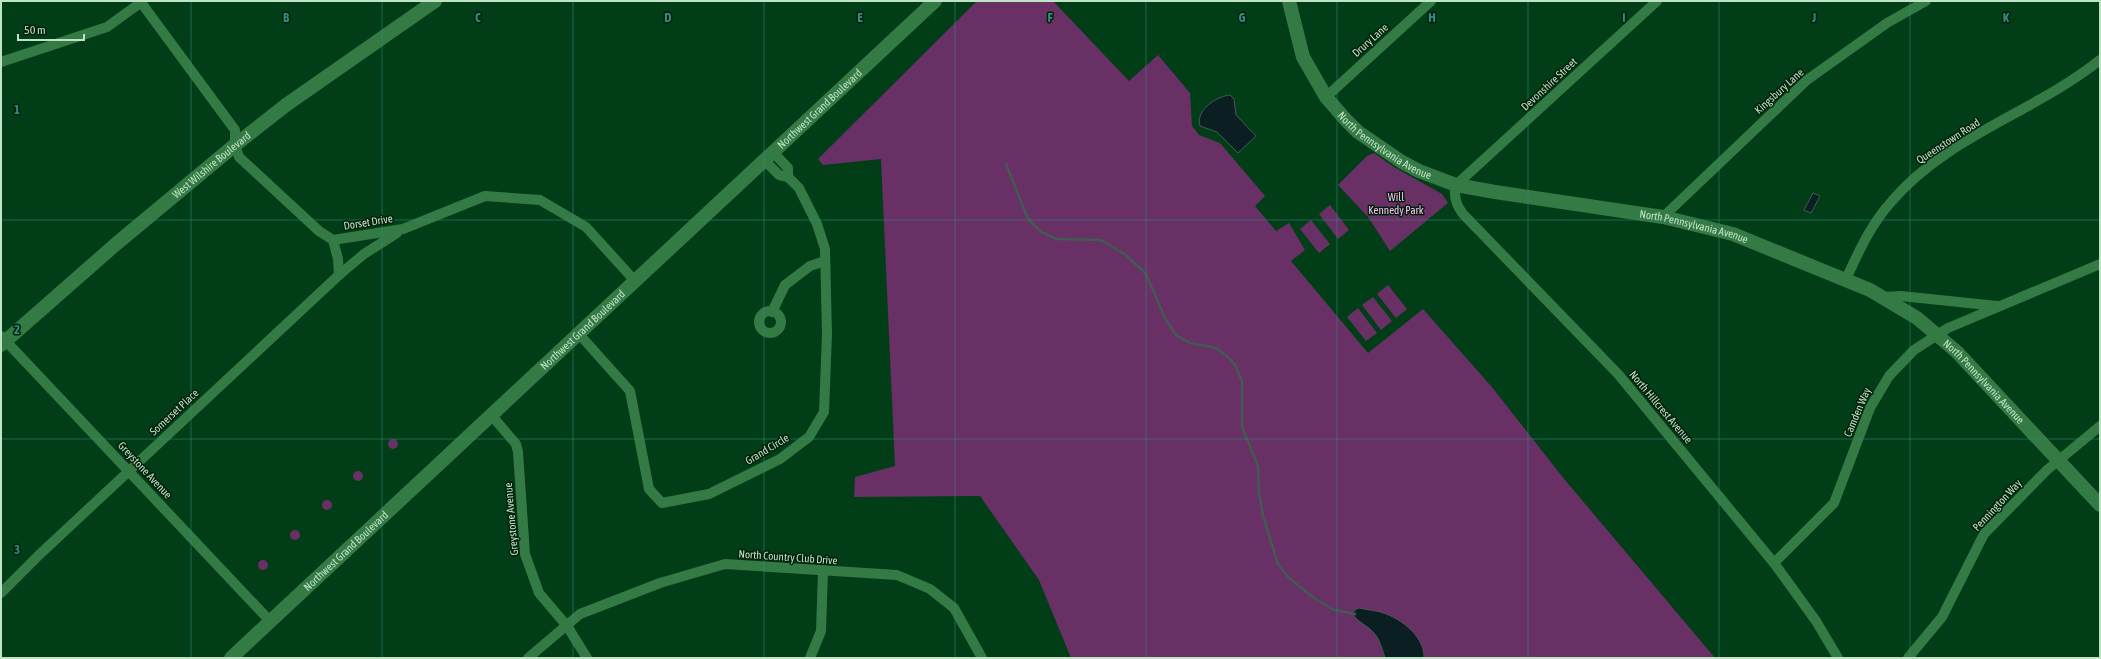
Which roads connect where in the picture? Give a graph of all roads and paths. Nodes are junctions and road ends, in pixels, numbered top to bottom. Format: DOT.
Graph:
graph roads {
  1 [pos="141,1"];
  2 [pos="435,1"];
  3 [pos="934,1"];
  4 [pos="1289,1"];
  5 [pos="1431,1"];
  6 [pos="1657,1"];
  7 [pos="1926,1"];
  8 [pos="2100,60"];
  9 [pos="1,62"];
  10 [pos="1326,97"];
  11 [pos="235,145"];
  12 [pos="769,156"];
  13 [pos="1456,185"];
  14 [pos="1663,217"];
  15 [pos="402,229"];
  16 [pos="333,240"];
  17 [pos="826,261"];
  18 [pos="2100,264"];
  19 [pos="339,275"];
  20 [pos="1846,279"];
  21 [pos="635,281"];
  22 [pos="1883,297"];
  23 [pos="1997,306"];
  24 [pos="772,312"];
  25 [pos="579,334"];
  26 [pos="1938,334"];
  27 [pos="3,340"];
  28 [pos="492,416"];
  29 [pos="2100,426"];
  30 [pos="2058,459"];
  31 [pos="129,471"];
  32 [pos="2100,505"];
  33 [pos="1774,562"];
  34 [pos="823,571"];
  35 [pos="1,593"];
  36 [pos="270,621"];
  37 [pos="567,626"];
  38 [pos="231,658"];
  39 [pos="528,658"];
  40 [pos="587,658"];
  41 [pos="810,658"];
  42 [pos="982,658"];
  43 [pos="1838,658"];
  44 [pos="1908,658"];
  1 -- 9 [label="street"];
  1 -- 11 [label="street, Dorset Drive"];
  2 -- 11 [label="street, West Wilshire Boulevard"];
  3 -- 12 [label="street, Northwest Grand Boulevard"];
  4 -- 10 [label="street, North Pennsylvania Avenue"];
  5 -- 10 [label="street, Drury Lane"];
  6 -- 13 [label="street, Devonshire Street"];
  7 -- 14 [label="street, Kingsbury Lane"];
  8 -- 20 [label="street, Queenstown Road"];
  10 -- 13 [label="street, North Pennsylvania Avenue"];
  11 -- 16 [label="street, Dorset Drive"];
  11 -- 27 [label="street, West Wilshire Boulevard"];
  12 -- 17 [label="street, Grand Circle"];
  12 -- 21 [label="street, Northwest Grand Boulevard"];
  13 -- 14 [label="street, North Pennsylvania Avenue"];
  13 -- 33 [label="street, North Hillcrest Avenue"];
  14 -- 20 [label="street, North Pennsylvania Avenue"];
  15 -- 16 [label="street, Dorset Drive"];
  15 -- 19 [label="street, Somerset Place"];
  15 -- 21 [label="street, Dorset Drive"];
  16 -- 19 [label="street"];
  17 -- 24 [label="street"];
  17 -- 25 [label="street, Grand Circle"];
  18 -- 23 [label="street, Camden Way"];
  19 -- 31 [label="street, Somerset Place"];
  20 -- 22 [label="street, North Pennsylvania Avenue"];
  21 -- 25 [label="street, Northwest Grand Boulevard"];
  22 -- 23 [label="street, Camden Way"];
  22 -- 26 [label="street, North Pennsylvania Avenue"];
  23 -- 26 [label="street, Camden Way"];
  25 -- 28 [label="street, Northwest Grand Boulevard"];
  26 -- 30 [label="street, North Pennsylvania Avenue"];
  26 -- 33 [label="street, Camden Way"];
  27 -- 31 [label="street, Greystone Avenue"];
  28 -- 36 [label="street, Northwest Grand Boulevard"];
  28 -- 37 [label="street, Greystone Avenue"];
  29 -- 30 [label="street, Pennington Way"];
  30 -- 32 [label="street, North Pennsylvania Avenue"];
  30 -- 44 [label="street, Pennington Way"];
  31 -- 35 [label="street, Somerset Place"];
  31 -- 36 [label="street, Greystone Avenue"];
  33 -- 43 [label="street, North Hillcrest Avenue"];
  34 -- 37 [label="street, North Country Club Drive"];
  34 -- 41 [label="street"];
  34 -- 42 [label="street, North Country Club Drive"];
  36 -- 38 [label="street, Northwest Grand Boulevard"];
  37 -- 39 [label="street, North Country Club Drive"];
  37 -- 40 [label="street, Greystone Avenue"];
}
